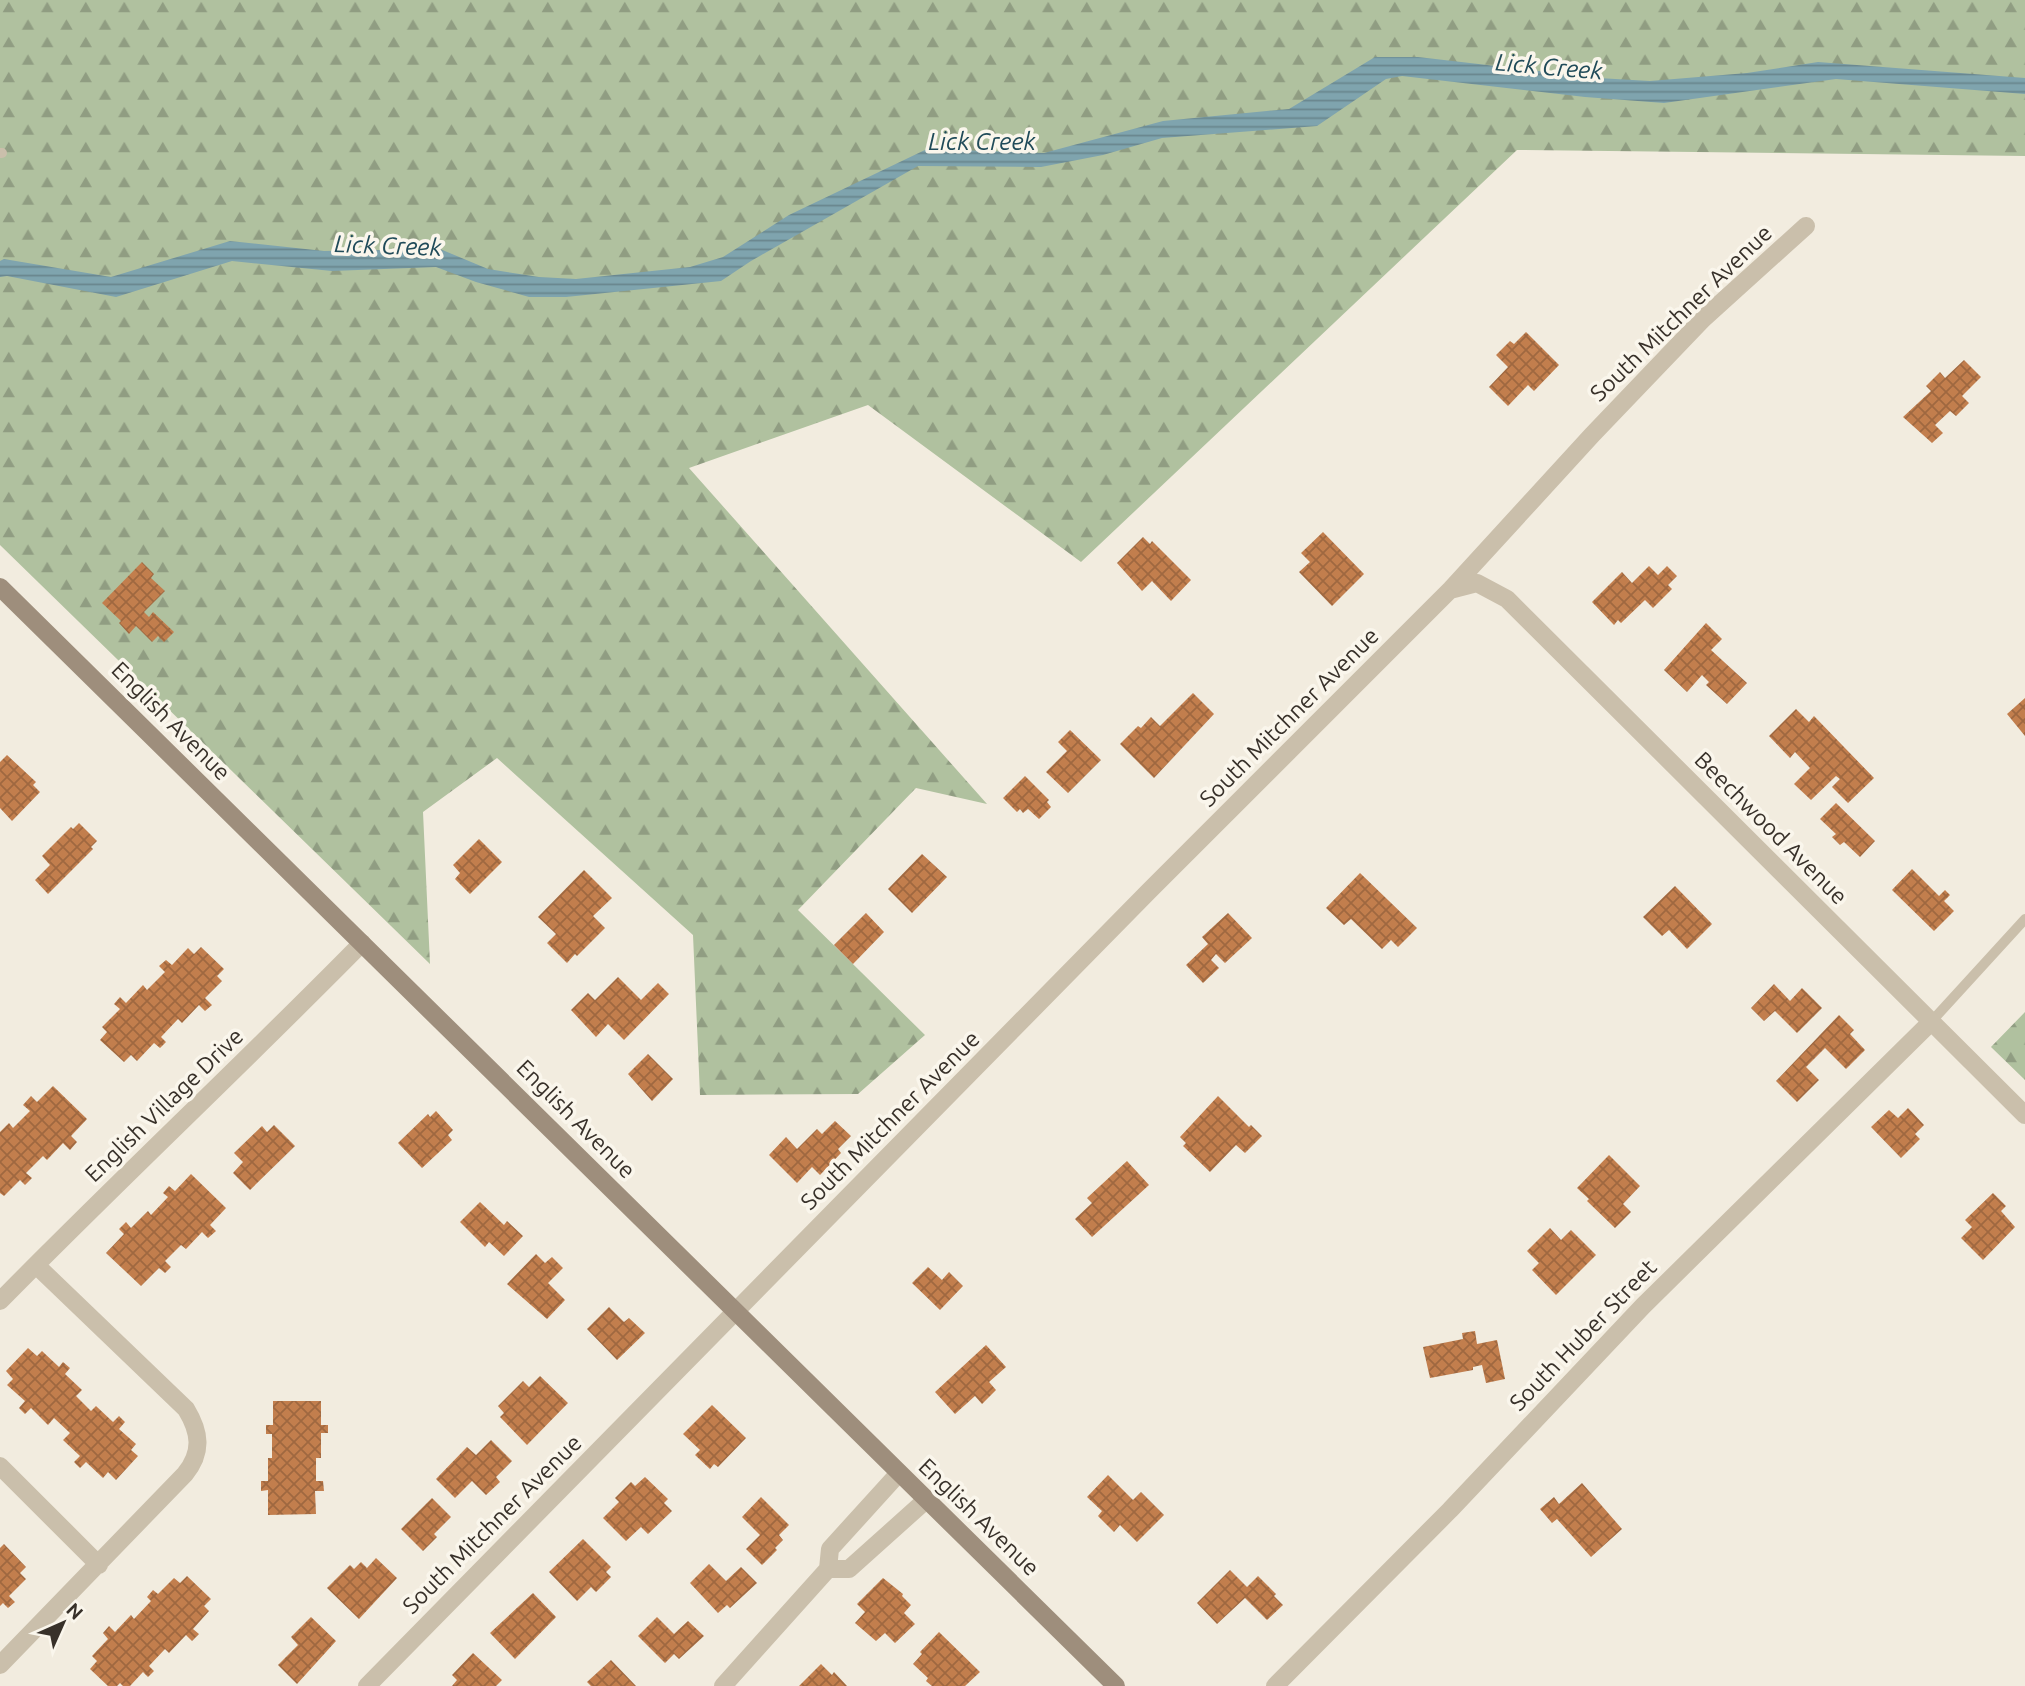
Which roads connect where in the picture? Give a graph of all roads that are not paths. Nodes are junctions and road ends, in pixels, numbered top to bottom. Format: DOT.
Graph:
graph roads {
  1 [pos="1806,226"];
  2 [pos="0,587"];
  3 [pos="1450,590"];
  4 [pos="2025,919"];
  5 [pos="362,943"];
  6 [pos="1931,1022"];
  7 [pos="2025,1115"];
  8 [pos="36,1265"];
  9 [pos="0,1301"];
  10 [pos="735,1312"];
  11 [pos="0,1466"];
  12 [pos="899,1473"];
  13 [pos="926,1500"];
  14 [pos="99,1565"];
  15 [pos="828,1569"];
  16 [pos="0,1665"];
  17 [pos="367,1686"];
  18 [pos="723,1686"];
  19 [pos="1116,1686"];
  20 [pos="1275,1686"];
  1 -- 3 [label="street, South Mitchner Avenue"];
  2 -- 5 [label="street, English Avenue"];
  3 -- 6 [label="street, Beechwood Avenue"];
  3 -- 10 [label="street, South Mitchner Avenue"];
  4 -- 6 [label="lane"];
  5 -- 8 [label="street, English Village Drive"];
  5 -- 10 [label="street, English Avenue"];
  6 -- 7 [label="street, Beechwood Avenue"];
  6 -- 20 [label="street, South Huber Street"];
  8 -- 9 [label="street, English Village Drive"];
  8 -- 14 [label="street"];
  10 -- 12 [label="street, English Avenue"];
  10 -- 17 [label="street, South Mitchner Avenue"];
  11 -- 14 [label="street"];
  12 -- 13 [label="street, English Avenue"];
  12 -- 15 [label="street"];
  13 -- 15 [label="street"];
  13 -- 19 [label="street, English Avenue"];
  14 -- 16 [label="street"];
  15 -- 18 [label="street"];
}
